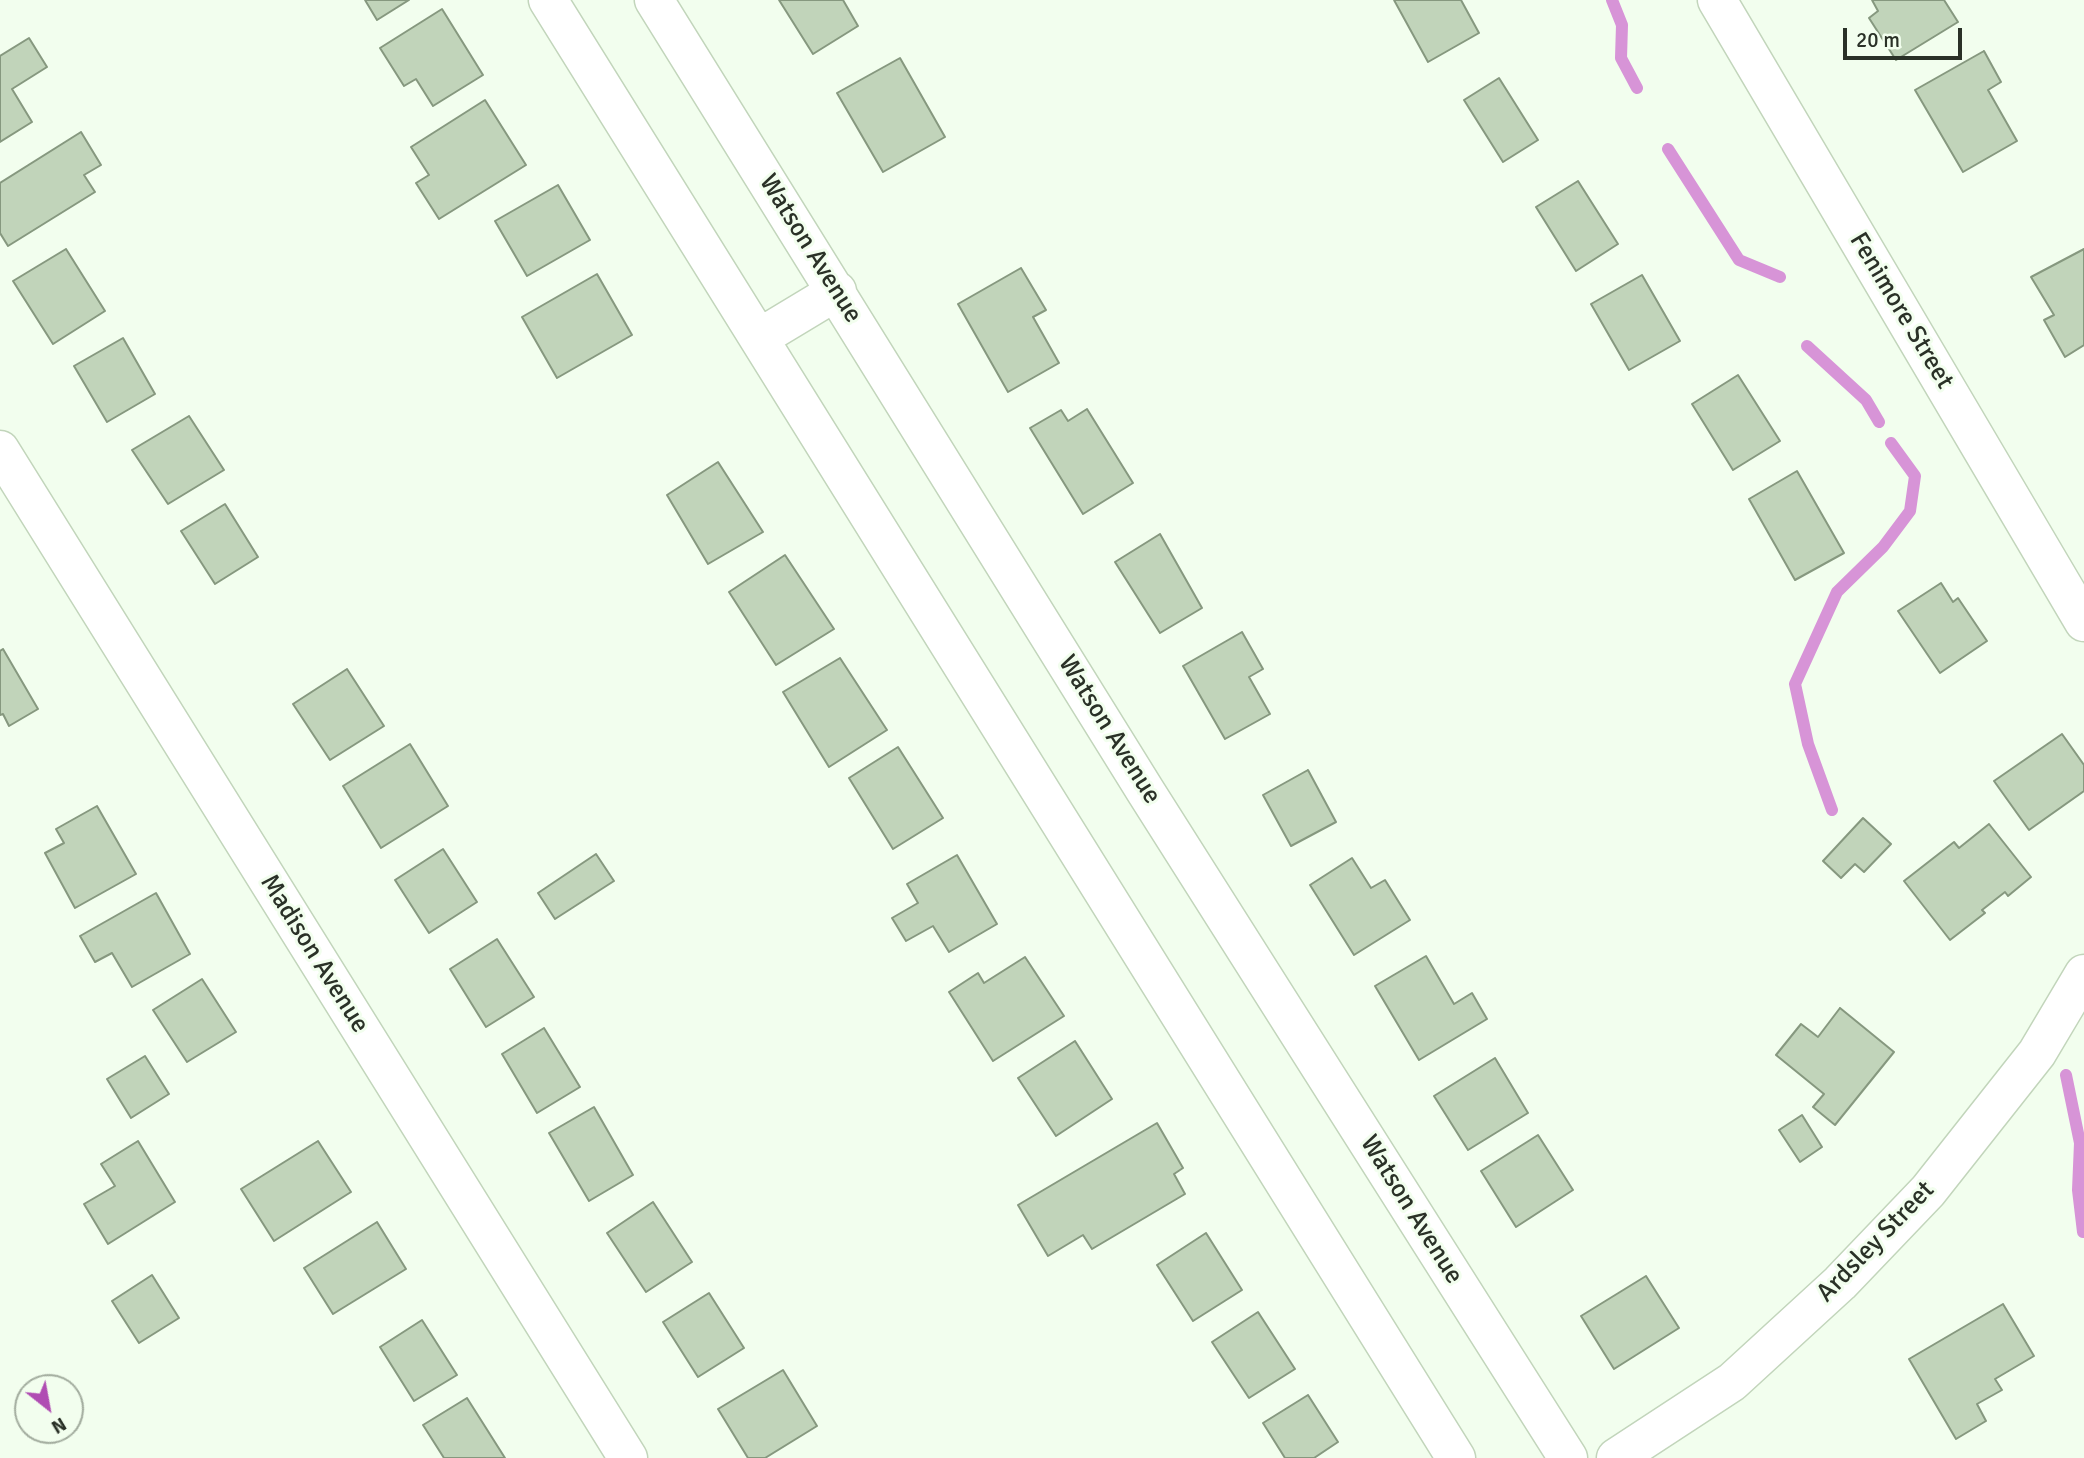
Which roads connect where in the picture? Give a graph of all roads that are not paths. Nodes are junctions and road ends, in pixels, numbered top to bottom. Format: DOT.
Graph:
graph roads {
  1 [pos="548,0"];
  2 [pos="654,0"];
  3 [pos="1717,0"];
  4 [pos="837,291"];
  5 [pos="760,338"];
  6 [pos="0,450"];
  7 [pos="2084,622"];
  8 [pos="2084,974"];
  9 [pos="628,1458"];
  10 [pos="1456,1458"];
  11 [pos="1568,1458"];
  12 [pos="1616,1458"];
  1 -- 5 [label="street"];
  2 -- 4 [label="street, Watson Avenue"];
  3 -- 7 [label="street, Fenimore Street"];
  4 -- 5 [label="street"];
  4 -- 11 [label="street, Watson Avenue"];
  5 -- 10 [label="street"];
  6 -- 9 [label="street, Madison Avenue"];
  8 -- 12 [label="street, Ardsley Street"];
}
